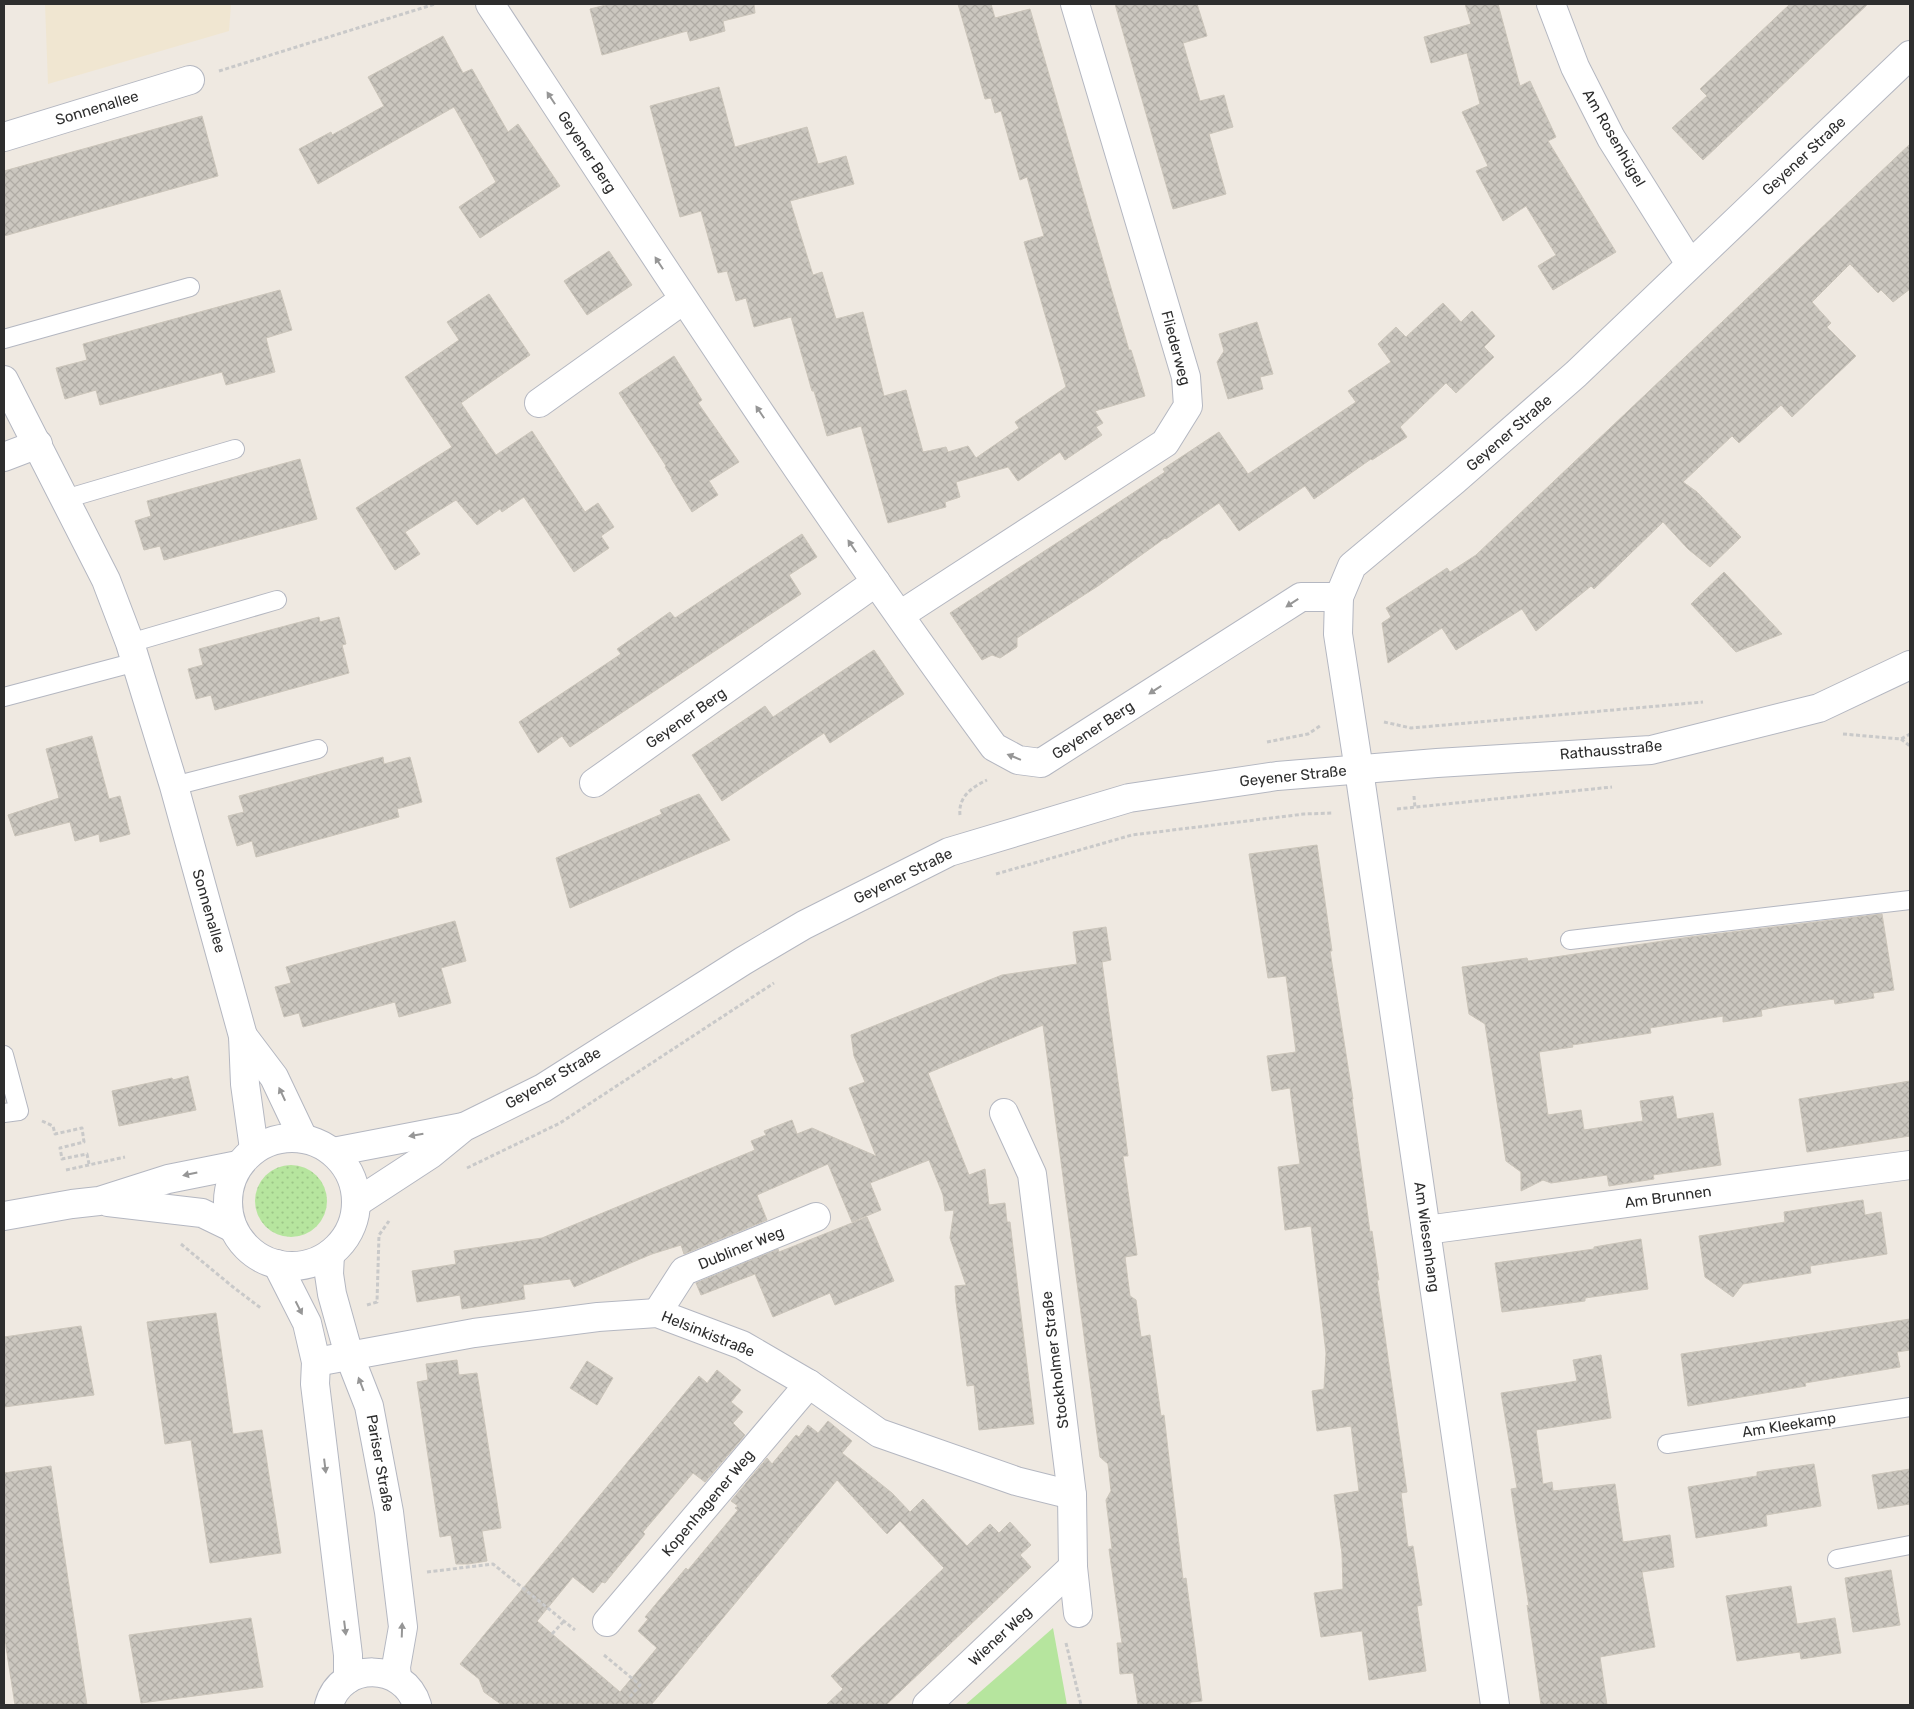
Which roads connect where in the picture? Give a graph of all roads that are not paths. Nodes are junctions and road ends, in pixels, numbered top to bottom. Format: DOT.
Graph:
graph roads {
  1 [pos="490,4"];
  2 [pos="1075,4"];
  3 [pos="1551,4"];
  4 [pos="1910,56"];
  5 [pos="190,80"];
  6 [pos="4,137"];
  7 [pos="1690,264"];
  8 [pos="190,287"];
  9 [pos="683,300"];
  10 [pos="4,339"];
  11 [pos="4,380"];
  12 [pos="539,403"];
  13 [pos="38,444"];
  14 [pos="235,449"];
  15 [pos="4,457"];
  16 [pos="65,499"];
  17 [pos="876,582"];
  18 [pos="1339,597"];
  19 [pos="277,600"];
  20 [pos="900,615"];
  21 [pos="133,653"];
  22 [pos="1910,665"];
  23 [pos="4,697"];
  24 [pos="318,749"];
  25 [pos="1359,770"];
  26 [pos="594,783"];
  27 [pos="174,786"];
  28 [pos="1910,900"];
  29 [pos="1570,940"];
  30 [pos="243,1036"];
  31 [pos="4,1055"];
  32 [pos="11,1112"];
  33 [pos="1004,1114"];
  34 [pos="464,1127"];
  35 [pos="303,1138"];
  36 [pos="333,1152"];
  37 [pos="246,1157"];
  38 [pos="1910,1165"];
  39 [pos="99,1201"];
  40 [pos="356,1203"];
  41 [pos="4,1216"];
  42 [pos="816,1217"];
  43 [pos="233,1228"];
  44 [pos="1426,1230"];
  45 [pos="330,1254"];
  46 [pos="276,1264"];
  47 [pos="658,1313"];
  48 [pos="349,1355"];
  49 [pos="316,1362"];
  50 [pos="809,1384"];
  51 [pos="1910,1407"];
  52 [pos="1667,1444"];
  53 [pos="1072,1495"];
  54 [pos="1910,1545"];
  55 [pos="1837,1559"];
  56 [pos="1073,1567"];
  57 [pos="1078,1613"];
  58 [pos="607,1622"];
  59 [pos="397,1678"];
  60 [pos="348,1679"];
  61 [pos="330,1705"];
  62 [pos="417,1705"];
  63 [pos="927,1705"];
  64 [pos="1495,1705"];
  9 -- 1 [label="street, Geyener Berg, one-way"];
  2 -- 20 [label="street, Fliederweg"];
  3 -- 7 [label="street, Am Rosenhügel"];
  4 -- 7 [label="street, Geyener Straße"];
  5 -- 6 [label="street, Sonnenallee"];
  7 -- 18 [label="street, Geyener Straße"];
  8 -- 10 [label="lane"];
  9 -- 12 [label="street"];
  17 -- 9 [label="street, Geyener Berg, one-way"];
  11 -- 13 [label="street, Sonnenallee"];
  13 -- 15 [label="street"];
  13 -- 16 [label="street, Sonnenallee"];
  14 -- 16 [label="lane"];
  16 -- 21 [label="street, Sonnenallee"];
  17 -- 20 [label="street, Geyener Berg"];
  17 -- 26 [label="street, Geyener Berg"];
  18 -- 20 [label="street, Geyener Berg, one-way"];
  18 -- 25 [label="street, Geyener Straße"];
  19 -- 21 [label="lane"];
  21 -- 23 [label="lane"];
  21 -- 27 [label="street, Sonnenallee"];
  22 -- 25 [label="street, Rathausstraße"];
  24 -- 27 [label="lane"];
  25 -- 34 [label="street, Geyener Straße"];
  25 -- 44 [label="street, Am Wiesenhang"];
  27 -- 30 [label="street, Sonnenallee"];
  28 -- 29 [label="lane"];
  35 -- 30 [label="street, Sonnenallee, one-way"];
  30 -- 37 [label="street, Sonnenallee"];
  31 -- 32 [label="lane"];
  33 -- 53 [label="street, Stockholmer Straße"];
  34 -- 36 [label="street, Geyener Straße, one-way"];
  34 -- 40 [label="street, Geyener Straße"];
  35 -- 36 [label="street"];
  35 -- 37 [label="street"];
  36 -- 40 [label="street"];
  37 -- 39 [label="street, one-way"];
  37 -- 43 [label="street"];
  38 -- 44 [label="street, Am Brunnen"];
  39 -- 41 [label="street"];
  39 -- 43 [label="street"];
  40 -- 45 [label="street"];
  42 -- 47 [label="street, Dubliner Weg"];
  43 -- 46 [label="street"];
  44 -- 64 [label="street, Am Wiesenhang"];
  45 -- 46 [label="street"];
  45 -- 48 [label="street, Pariser Straße"];
  46 -- 49 [label="street, one-way"];
  47 -- 48 [label="street, Helsinkistraße"];
  47 -- 50 [label="street, Helsinkistraße"];
  48 -- 49 [label="street, Helsinkistraße"];
  59 -- 48 [label="street, Pariser Straße, one-way"];
  49 -- 60 [label="street, one-way"];
  50 -- 53 [label="street, Helsinkistraße"];
  50 -- 58 [label="street, Kopenhagener Weg"];
  51 -- 52 [label="lane, Am Kleekamp"];
  53 -- 56 [label="street, Stockholmer Straße"];
  54 -- 55 [label="lane"];
  56 -- 57 [label="street, Stockholmer Straße"];
  56 -- 63 [label="street, Wiener Weg"];
  59 -- 60 [label="street"];
  59 -- 62 [label="street"];
  60 -- 61 [label="street"];
}
